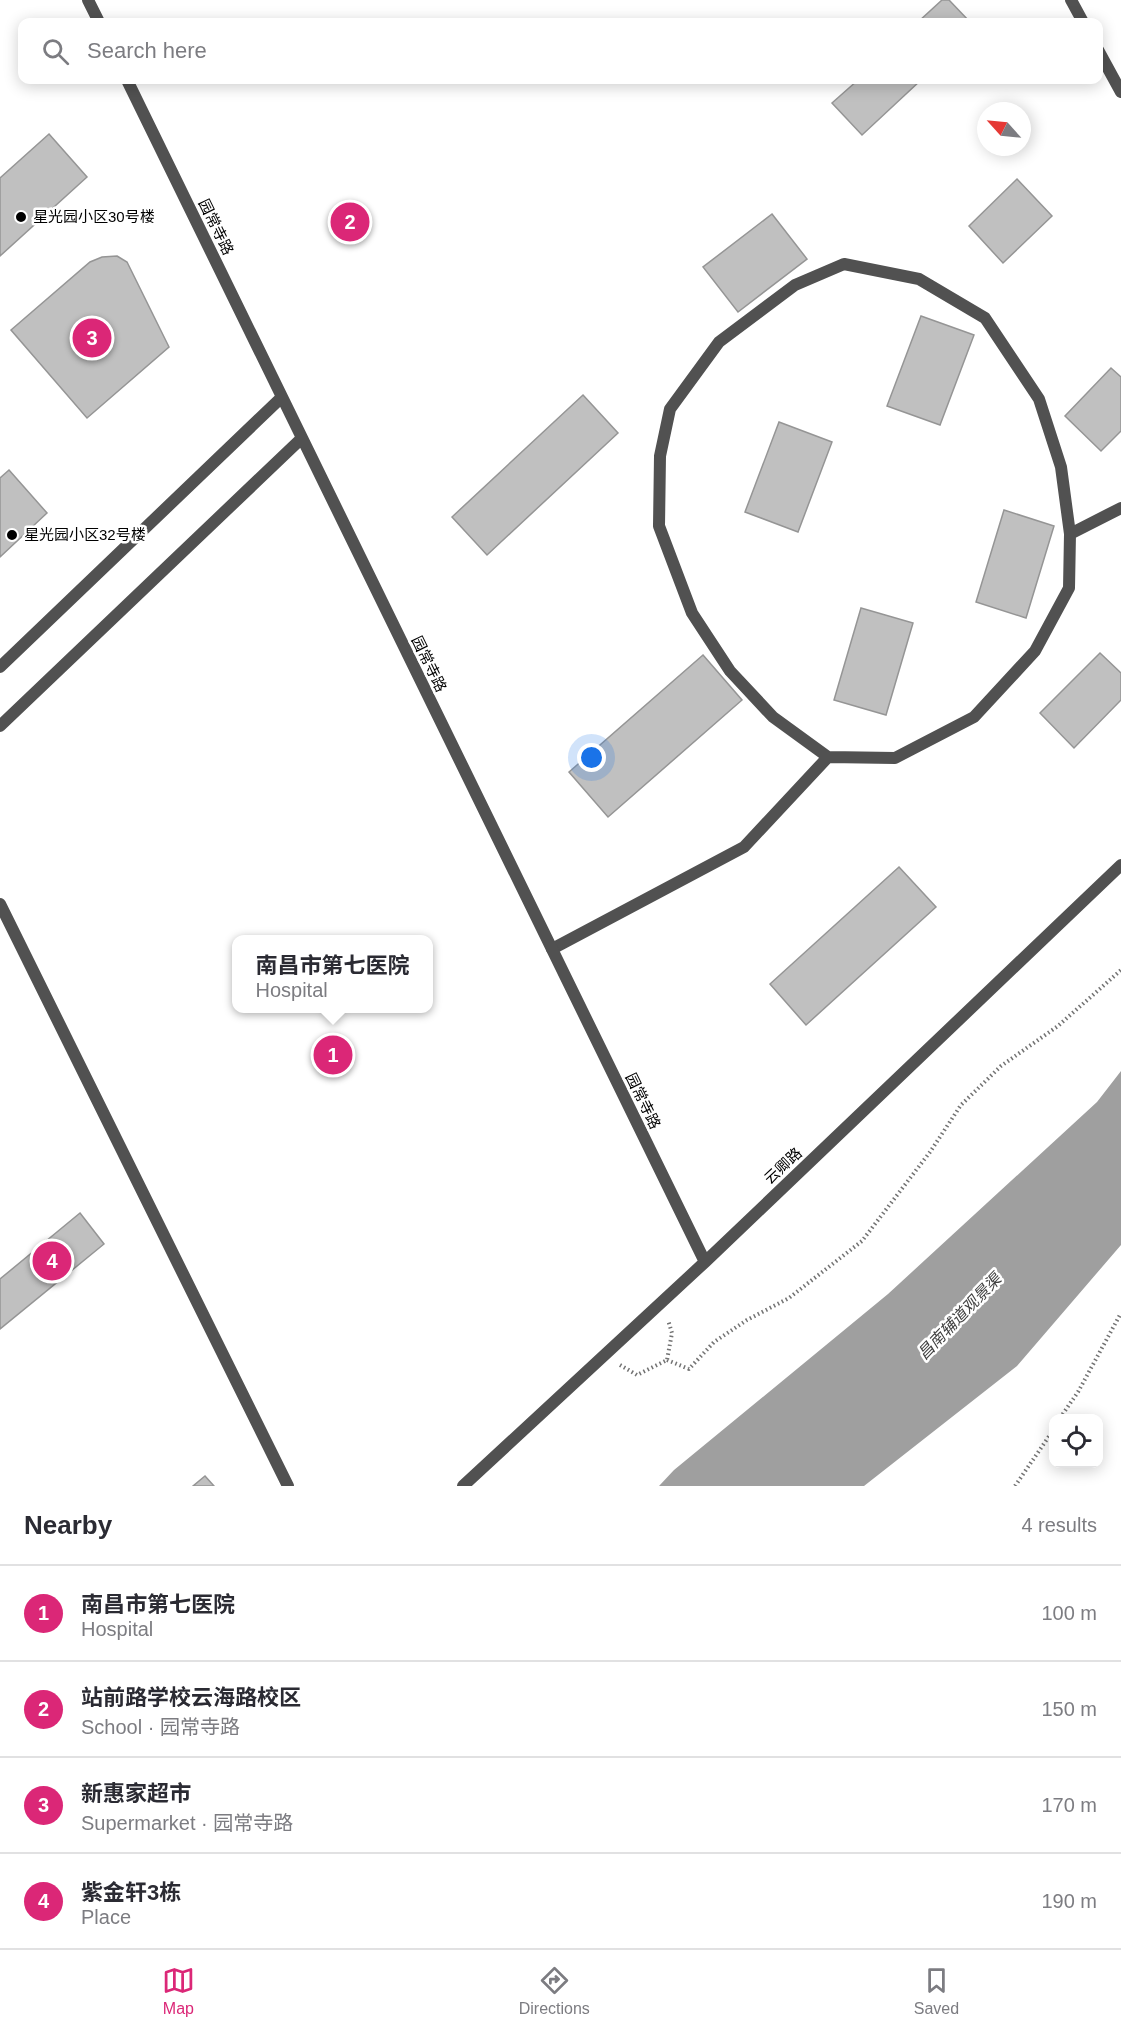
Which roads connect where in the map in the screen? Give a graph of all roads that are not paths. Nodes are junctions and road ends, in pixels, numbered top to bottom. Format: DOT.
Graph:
graph roads {
  1 [pos="88,0"];
  2 [pos="1071,0"];
  3 [pos="97,18"];
  4 [pos="1081,18"];
  5 [pos="1103,59"];
  6 [pos="129,84"];
  7 [pos="1121,92"];
  8 [pos="282,397"];
  9 [pos="302,438"];
  10 [pos="1121,508"];
  11 [pos="1070,534"];
  12 [pos="0,667"];
  13 [pos="0,726"];
  14 [pos="828,757"];
  15 [pos="1121,866"];
  16 [pos="0,904"];
  17 [pos="552,949"];
  18 [pos="705,1262"];
  19 [pos="288,1486"];
  20 [pos="463,1486"];
  1 -- 3 [label="street"];
  2 -- 4 [label="street"];
  5 -- 7 [label="street"];
  6 -- 8 [label="street, 园常寺路"];
  8 -- 9 [label="street, 园常寺路"];
  8 -- 12 [label="street"];
  9 -- 13 [label="street"];
  9 -- 17 [label="street, 园常寺路"];
  10 -- 11 [label="street"];
  11 -- 14 [label="street"];
  11 -- 14 [label="street"];
  14 -- 17 [label="street"];
  15 -- 18 [label="street, 云卿路"];
  16 -- 19 [label="street"];
  17 -- 18 [label="street, 园常寺路"];
  18 -- 20 [label="street, 云卿路"];
}
